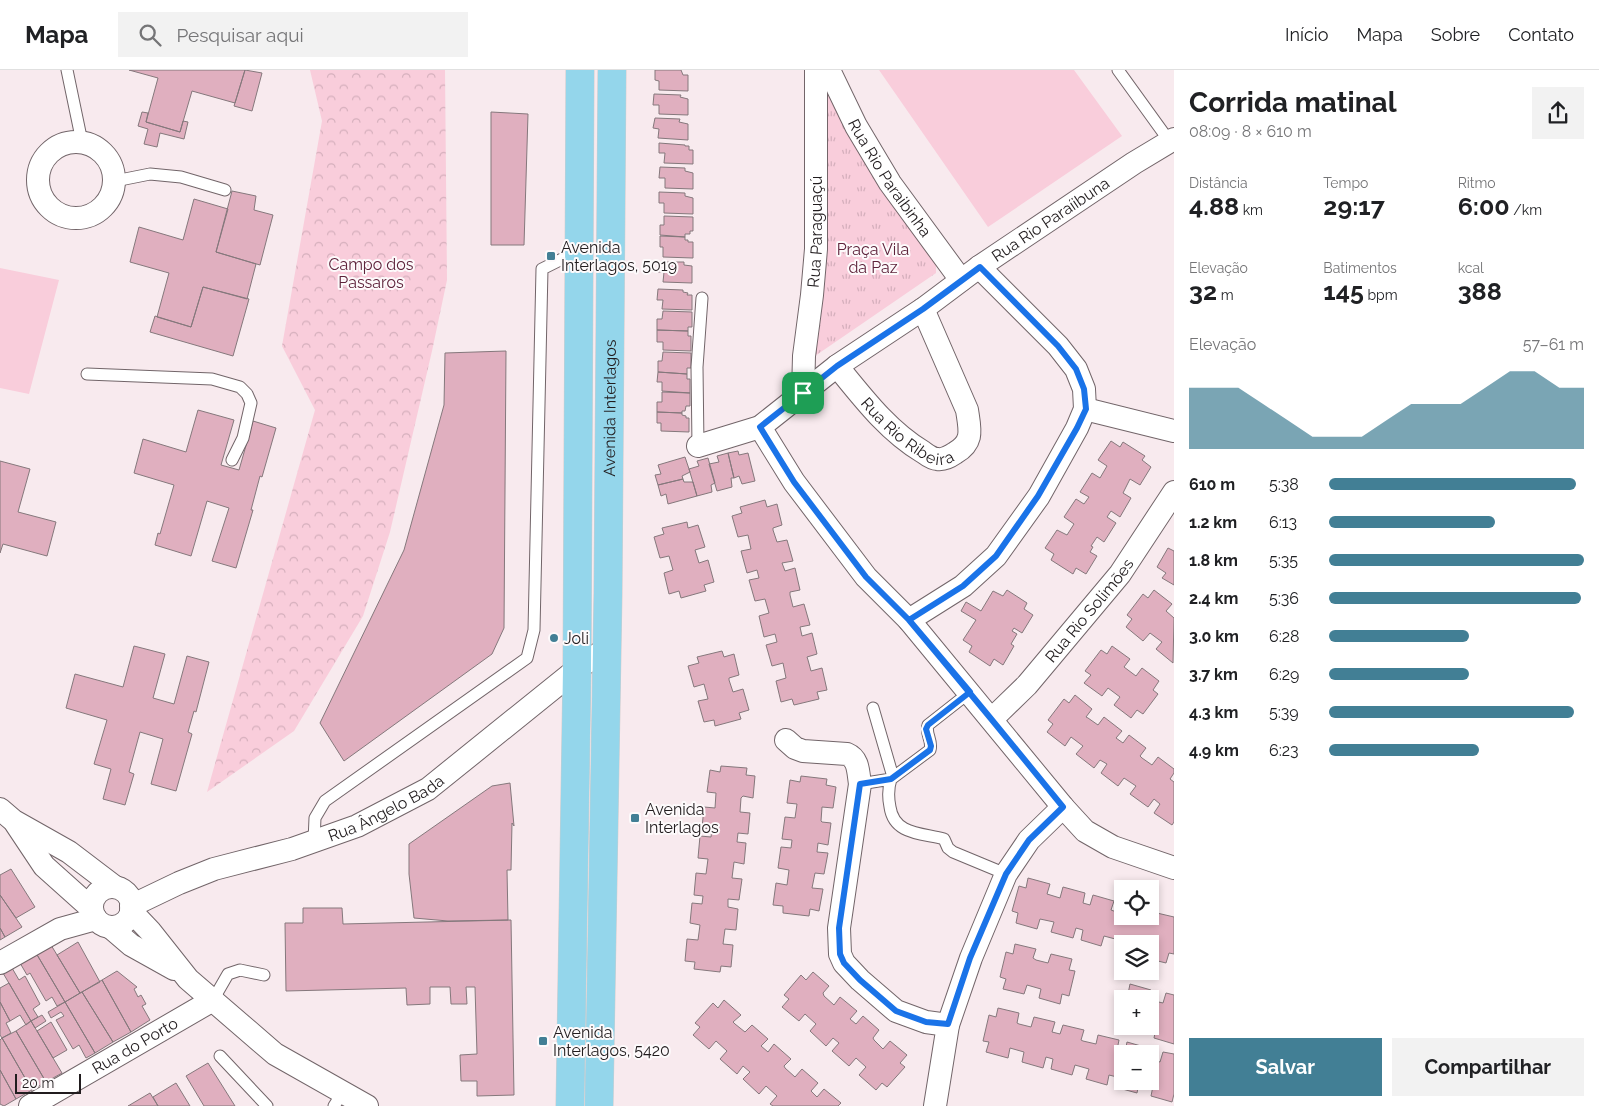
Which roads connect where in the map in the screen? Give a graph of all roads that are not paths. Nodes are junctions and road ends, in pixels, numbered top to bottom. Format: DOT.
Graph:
graph roads {
  1 [pos="67,70"];
  2 [pos="580,70"];
  3 [pos="612,70"];
  4 [pos="816,70"];
  5 [pos="829,70"];
  6 [pos="1118,70"];
  7 [pos="82,142"];
  8 [pos="1173,142"];
  9 [pos="115,181"];
  10 [pos="225,190"];
  11 [pos="578,250"];
  12 [pos="980,267"];
  13 [pos="961,280"];
  14 [pos="702,298"];
  15 [pos="923,309"];
  16 [pos="837,366"];
  17 [pos="88,374"];
  18 [pos="803,393"];
  19 [pos="1086,409"];
  20 [pos="760,427"];
  21 [pos="1174,431"];
  22 [pos="698,446"];
  23 [pos="232,460"];
  24 [pos="1174,492"];
  25 [pos="909,620"];
  26 [pos="607,648"];
  27 [pos="577,669"];
  28 [pos="970,692"];
  29 [pos="873,708"];
  30 [pos="992,719"];
  31 [pos="786,740"];
  32 [pos="891,781"];
  33 [pos="860,784"];
  34 [pos="1063,807"];
  35 [pos="7,815"];
  36 [pos="314,841"];
  37 [pos="1174,868"];
  38 [pos="1006,874"];
  39 [pos="115,887"];
  40 [pos="131,909"];
  41 [pos="99,918"];
  42 [pos="0,963"];
  43 [pos="184,974"];
  44 [pos="264,975"];
  45 [pos="213,1000"];
  46 [pos="948,1024"];
  47 [pos="220,1056"];
  48 [pos="338,1099"];
  49 [pos="30,1106"];
  50 [pos="267,1106"];
  51 [pos="367,1106"];
  52 [pos="570,1106"];
  53 [pos="599,1106"];
  54 [pos="935,1106"];
  1 -- 7 [label="lane"];
  2 -- 11 [label="main road, Avenida Interlagos"];
  3 -- 26 [label="main road, Avenida Interlagos"];
  4 -- 18 [label="street, Rua Paraguaçú"];
  5 -- 13 [label="street, Rua Rio Paraibinha"];
  6 -- 8 [label="lane"];
  7 -- 9 [label="street"];
  7 -- 9 [label="street"];
  8 -- 12 [label="street, Rua Rio Paraíibuna"];
  9 -- 10 [label="lane"];
  11 -- 27 [label="main road, Avenida Interlagos"];
  11 -- 36 [label="lane"];
  12 -- 13 [label="street, Rua Rio Paraíibuna"];
  12 -- 19 [label="street"];
  13 -- 15 [label="street, Rua Rio Paraíibuna"];
  14 -- 22 [label="lane"];
  15 -- 16 [label="street, Rua Rio Paraíibuna"];
  15 -- 16 [label="street, Rua Rio Ribeira"];
  16 -- 18 [label="street, Rua Rio Paraíibuna"];
  17 -- 23 [label="lane"];
  18 -- 20 [label="street, Rua Rio Paraíibuna"];
  19 -- 21 [label="street"];
  19 -- 25 [label="street"];
  20 -- 22 [label="street"];
  20 -- 25 [label="street"];
  24 -- 30 [label="street, Rua Rio Solimões"];
  25 -- 28 [label="street"];
  26 -- 27 [label="street, Rua Ângelo Bada"];
  26 -- 53 [label="main road, Avenida Interlagos"];
  27 -- 36 [label="street, Rua Ângelo Bada"];
  27 -- 52 [label="main road, Avenida Interlagos"];
  28 -- 30 [label="street"];
  28 -- 32 [label="lane"];
  29 -- 32 [label="lane"];
  30 -- 34 [label="street"];
  31 -- 33 [label="street"];
  32 -- 33 [label="lane"];
  32 -- 38 [label="lane"];
  33 -- 46 [label="street"];
  34 -- 37 [label="street"];
  34 -- 38 [label="street"];
  35 -- 39 [label="street"];
  35 -- 41 [label="street"];
  36 -- 40 [label="street, Rua Ângelo Bada"];
  38 -- 46 [label="street"];
  39 -- 40 [label="street"];
  39 -- 41 [label="street"];
  40 -- 41 [label="street"];
  40 -- 43 [label="street"];
  41 -- 42 [label="street"];
  41 -- 43 [label="street"];
  43 -- 45 [label="street"];
  44 -- 45 [label="lane"];
  45 -- 48 [label="street"];
  45 -- 49 [label="street, Rua do Porto"];
  46 -- 54 [label="street"];
  47 -- 50 [label="lane"];
  48 -- 51 [label="street"];
}
